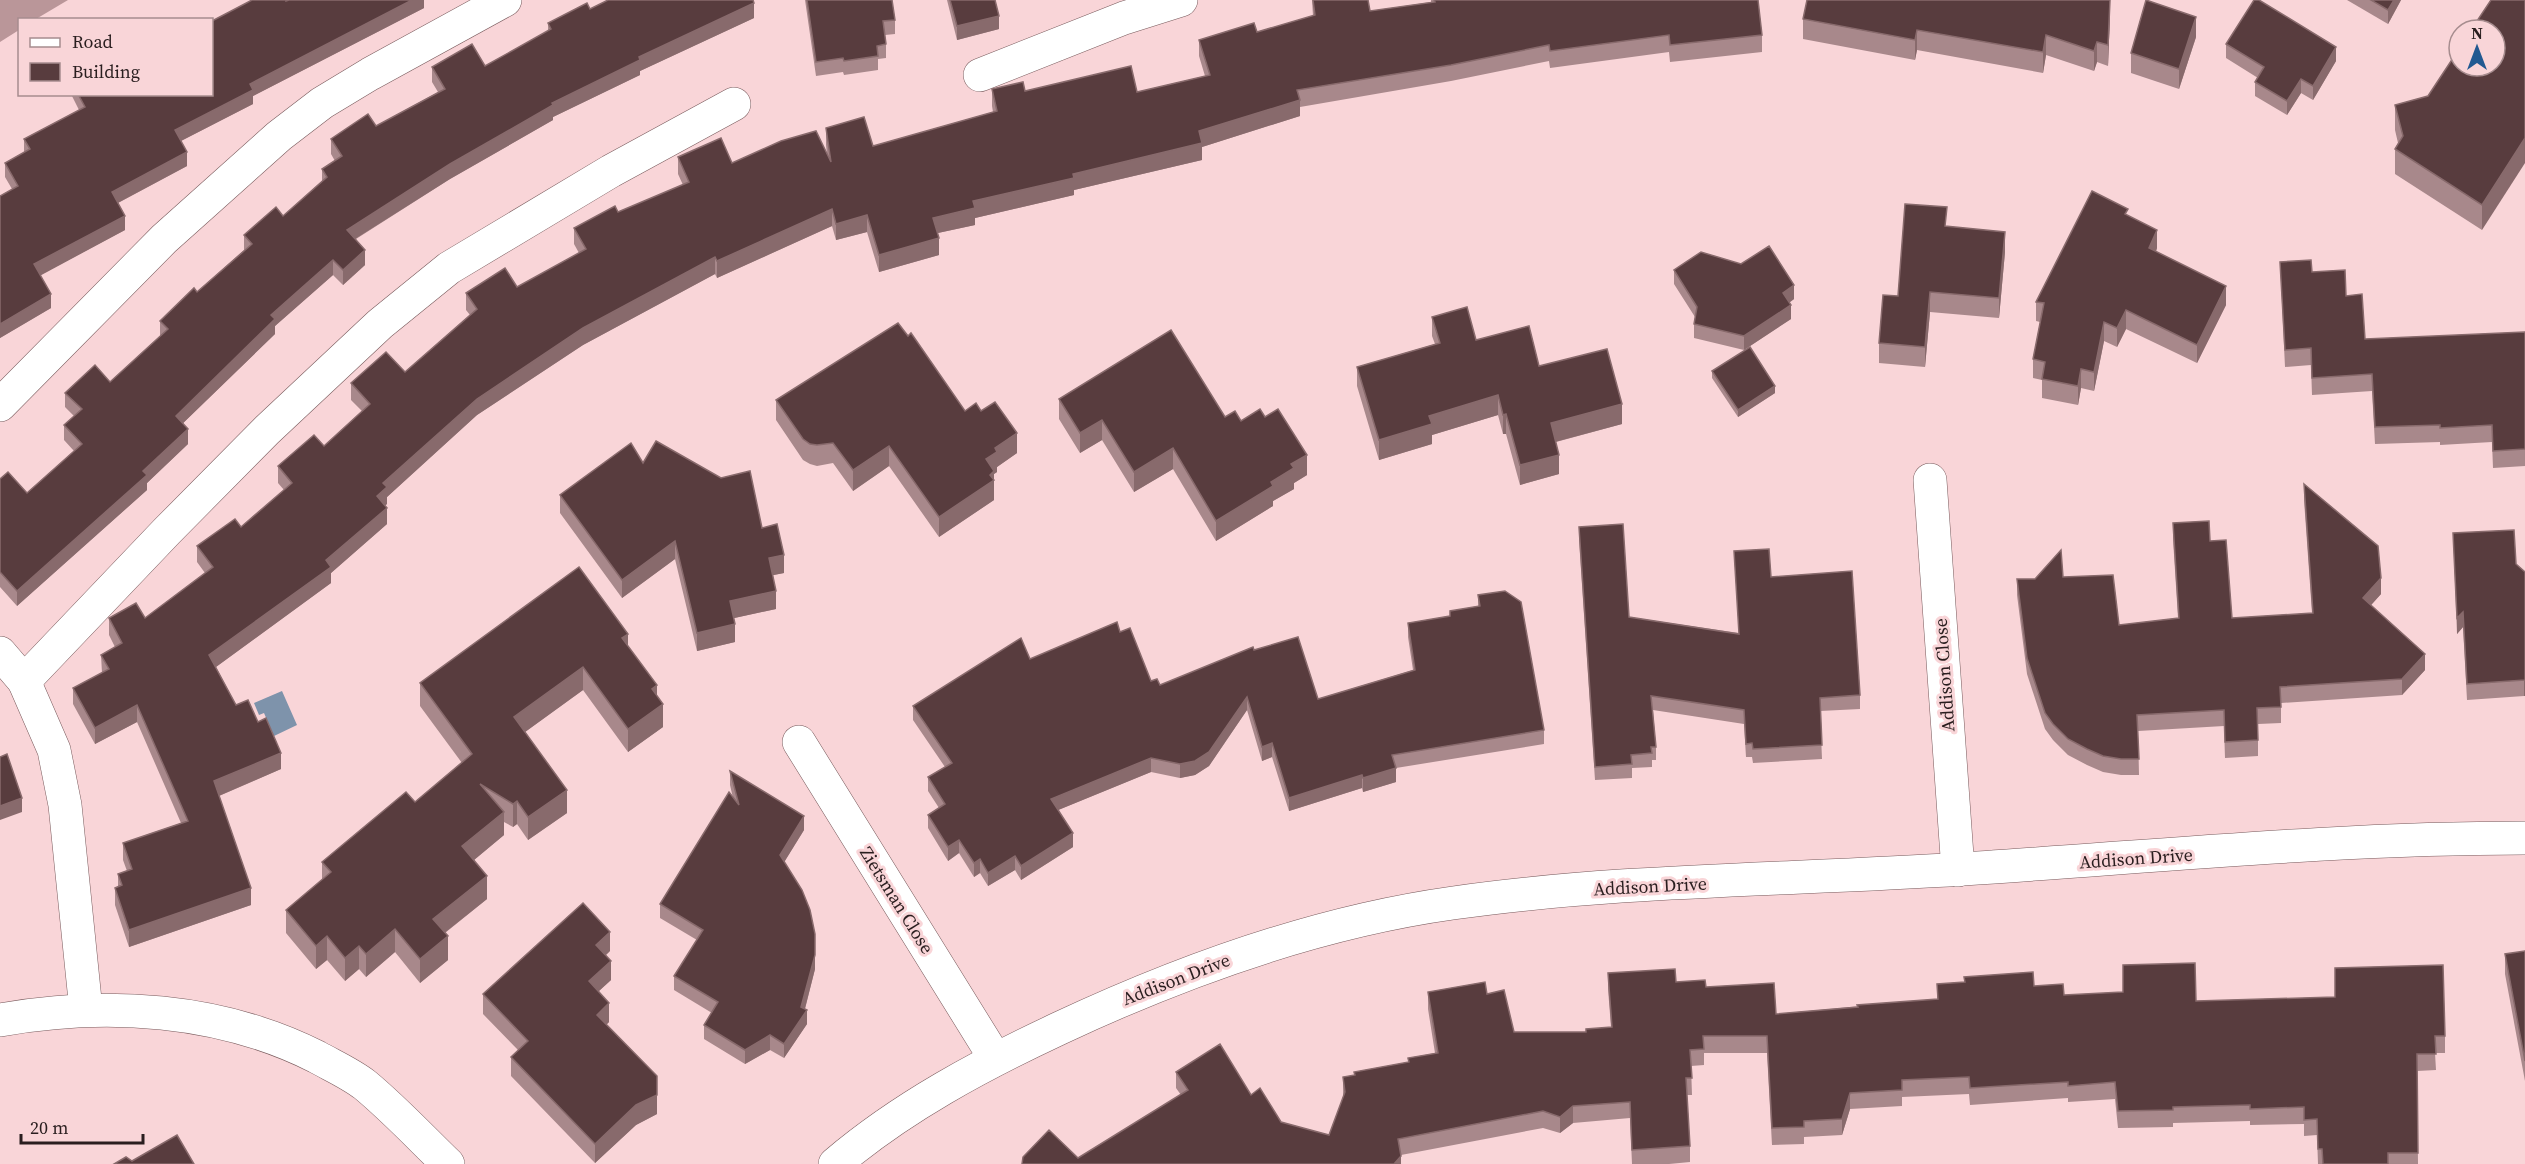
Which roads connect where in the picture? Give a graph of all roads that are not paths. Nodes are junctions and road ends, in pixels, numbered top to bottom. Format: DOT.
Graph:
graph roads {
  1 [pos="505,0"];
  2 [pos="1181,0"];
  3 [pos="980,75"];
  4 [pos="734,104"];
  5 [pos="0,405"];
  6 [pos="1930,480"];
  7 [pos="0,653"];
  8 [pos="24,681"];
  9 [pos="800,742"];
  10 [pos="2525,838"];
  11 [pos="1958,870"];
  12 [pos="86,1010"];
  13 [pos="0,1020"];
  14 [pos="995,1058"];
  15 [pos="448,1164"];
  16 [pos="835,1164"];
  1 -- 5 [label="street"];
  2 -- 3 [label="street"];
  4 -- 8 [label="street"];
  6 -- 11 [label="street, Addison Close"];
  7 -- 8 [label="street"];
  8 -- 12 [label="street"];
  9 -- 14 [label="street, Zietsman Close"];
  10 -- 11 [label="street, Addison Drive"];
  11 -- 14 [label="street, Addison Drive"];
  12 -- 13 [label="street"];
  12 -- 15 [label="street"];
  14 -- 16 [label="street, Addison Drive"];
}
